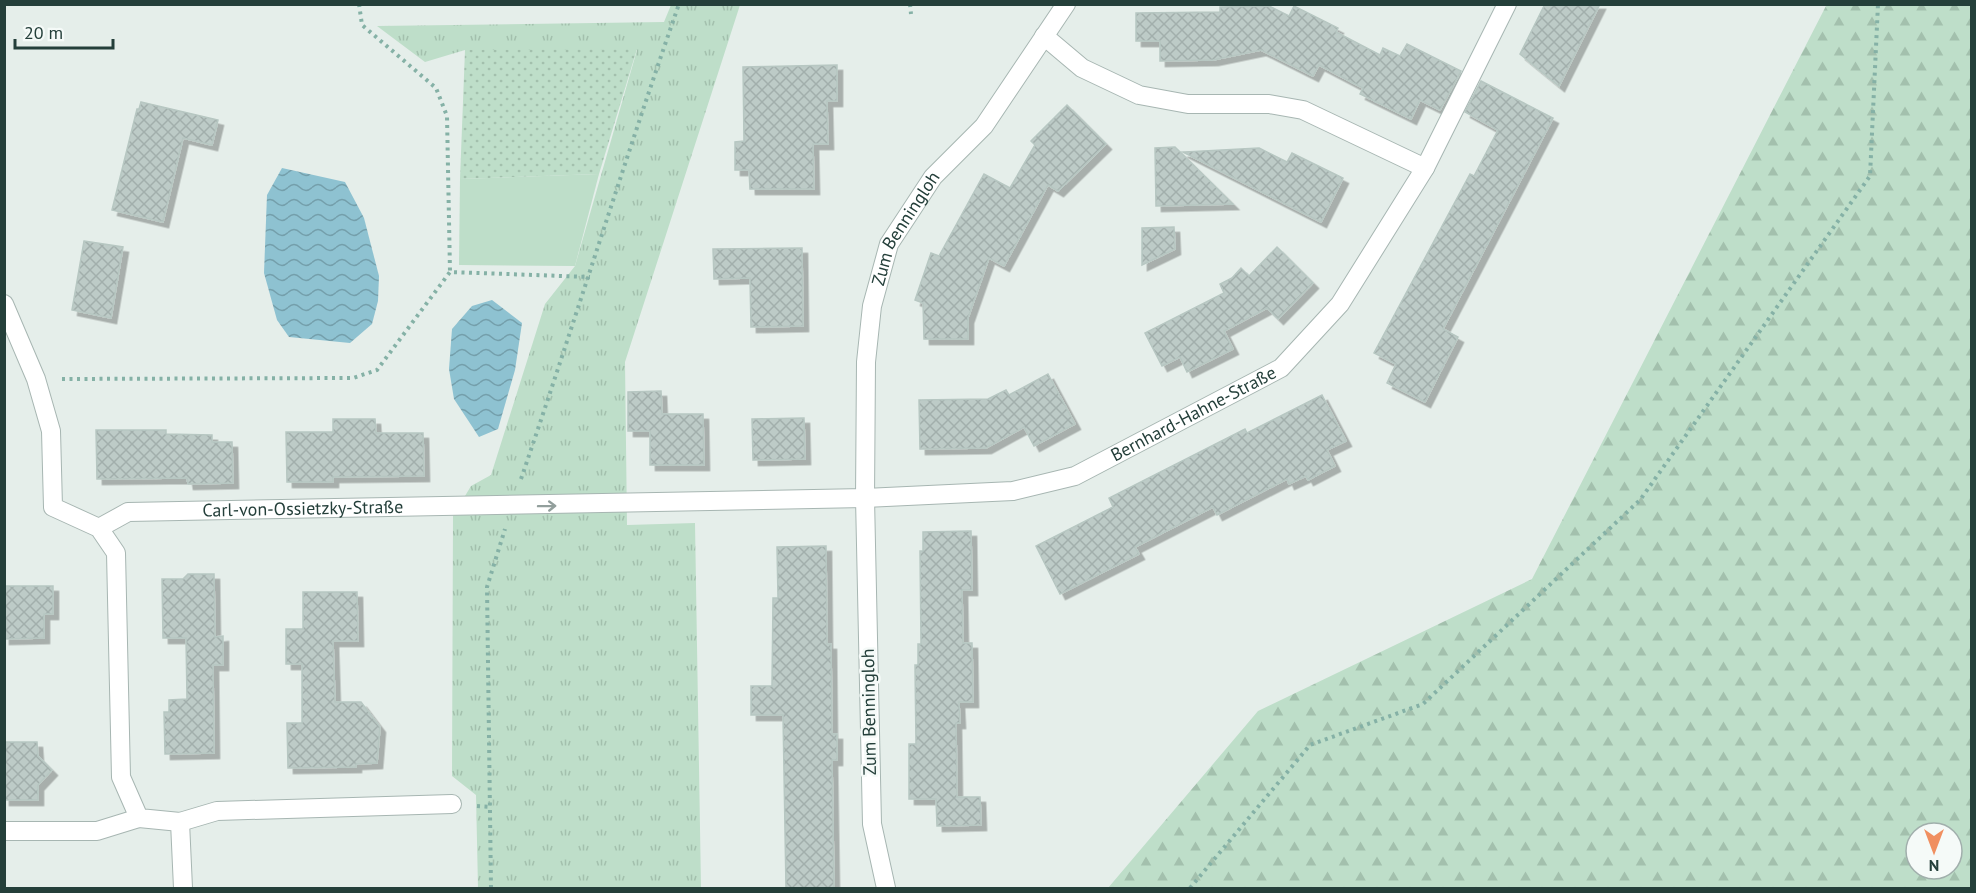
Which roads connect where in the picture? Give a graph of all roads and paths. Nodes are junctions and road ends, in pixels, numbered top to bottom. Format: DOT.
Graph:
graph roads {
  1 [pos="359,4"];
  2 [pos="679,4"];
  3 [pos="910,4"];
  4 [pos="1066,4"];
  5 [pos="1507,4"];
  6 [pos="1878,4"];
  7 [pos="911,14"];
  8 [pos="1044,36"];
  9 [pos="1425,168"];
  10 [pos="450,272"];
  11 [pos="590,277"];
  12 [pos="4,304"];
  13 [pos="36,379"];
  14 [pos="865,498"];
  15 [pos="512,506"];
  16 [pos="99,528"];
  17 [pos="452,804"];
  18 [pos="139,818"];
  19 [pos="180,822"];
  20 [pos="4,831"];
  21 [pos="183,888"];
  22 [pos="491,888"];
  23 [pos="886,888"];
  24 [pos="1190,888"];
  1 -- 10 [label="path"];
  2 -- 11 [label="path"];
  3 -- 7 [label="path"];
  4 -- 8 [label="street, Zum Benningloh"];
  5 -- 9 [label="street, Bernhard-Hahne-Straße"];
  6 -- 24 [label="path"];
  8 -- 9 [label="street"];
  8 -- 14 [label="street, Zum Benningloh"];
  9 -- 14 [label="street, Bernhard-Hahne-Straße"];
  10 -- 11 [label="path"];
  10 -- 13 [label="path"];
  11 -- 15 [label="path"];
  12 -- 13 [label="street"];
  13 -- 16 [label="street"];
  15 -- 14 [label="street, Carl-von-Ossietzky-Straße, one-way"];
  14 -- 23 [label="street, Zum Benningloh"];
  15 -- 16 [label="street, Carl-von-Ossietzky-Straße"];
  15 -- 22 [label="path"];
  16 -- 18 [label="street"];
  17 -- 19 [label="street"];
  18 -- 19 [label="street"];
  18 -- 20 [label="street"];
  19 -- 21 [label="street"];
}
